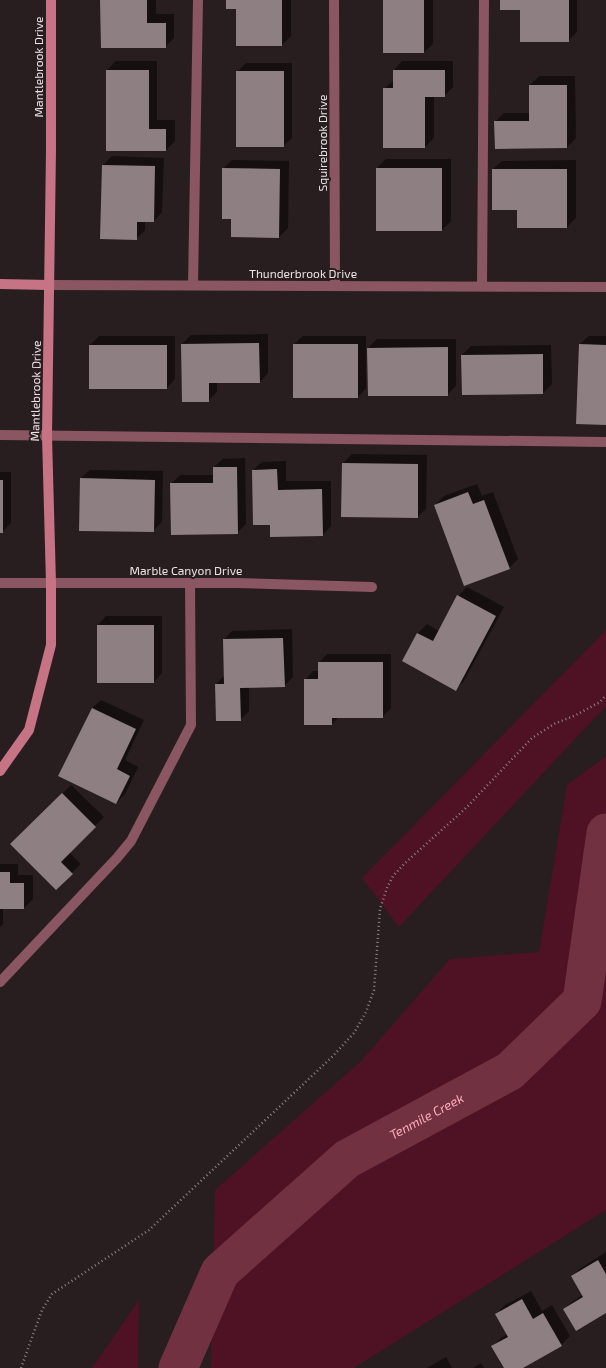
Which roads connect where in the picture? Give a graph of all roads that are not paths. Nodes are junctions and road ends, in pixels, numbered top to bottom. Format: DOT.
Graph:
graph roads {
  1 [pos="51,0"];
  2 [pos="198,0"];
  3 [pos="334,0"];
  4 [pos="484,0"];
  5 [pos="0,284"];
  6 [pos="49,285"];
  7 [pos="193,285"];
  8 [pos="335,286"];
  9 [pos="482,286"];
  10 [pos="606,287"];
  11 [pos="0,435"];
  12 [pos="46,436"];
  13 [pos="606,442"];
  14 [pos="0,583"];
  15 [pos="50,583"];
  16 [pos="190,583"];
  17 [pos="372,586"];
  18 [pos="0,771"];
  19 [pos="0,982"];
  1 -- 6 [label="street, Mantlebrook Drive"];
  2 -- 7 [label="street"];
  3 -- 8 [label="street, Squirebrook Drive"];
  4 -- 9 [label="street"];
  5 -- 6 [label="street, Thunderbrook Drive"];
  6 -- 7 [label="street, Thunderbrook Drive"];
  6 -- 12 [label="street, Mantlebrook Drive"];
  7 -- 8 [label="street, Thunderbrook Drive"];
  8 -- 9 [label="street, Thunderbrook Drive"];
  9 -- 10 [label="street, Thunderbrook Drive"];
  11 -- 12 [label="street"];
  12 -- 13 [label="street"];
  12 -- 15 [label="street, Mantlebrook Drive"];
  14 -- 15 [label="street, Marble Canyon Drive"];
  15 -- 16 [label="street, Marble Canyon Drive"];
  15 -- 18 [label="street, Mantlebrook Drive"];
  16 -- 17 [label="street, Marble Canyon Drive"];
  16 -- 19 [label="street"];
}
